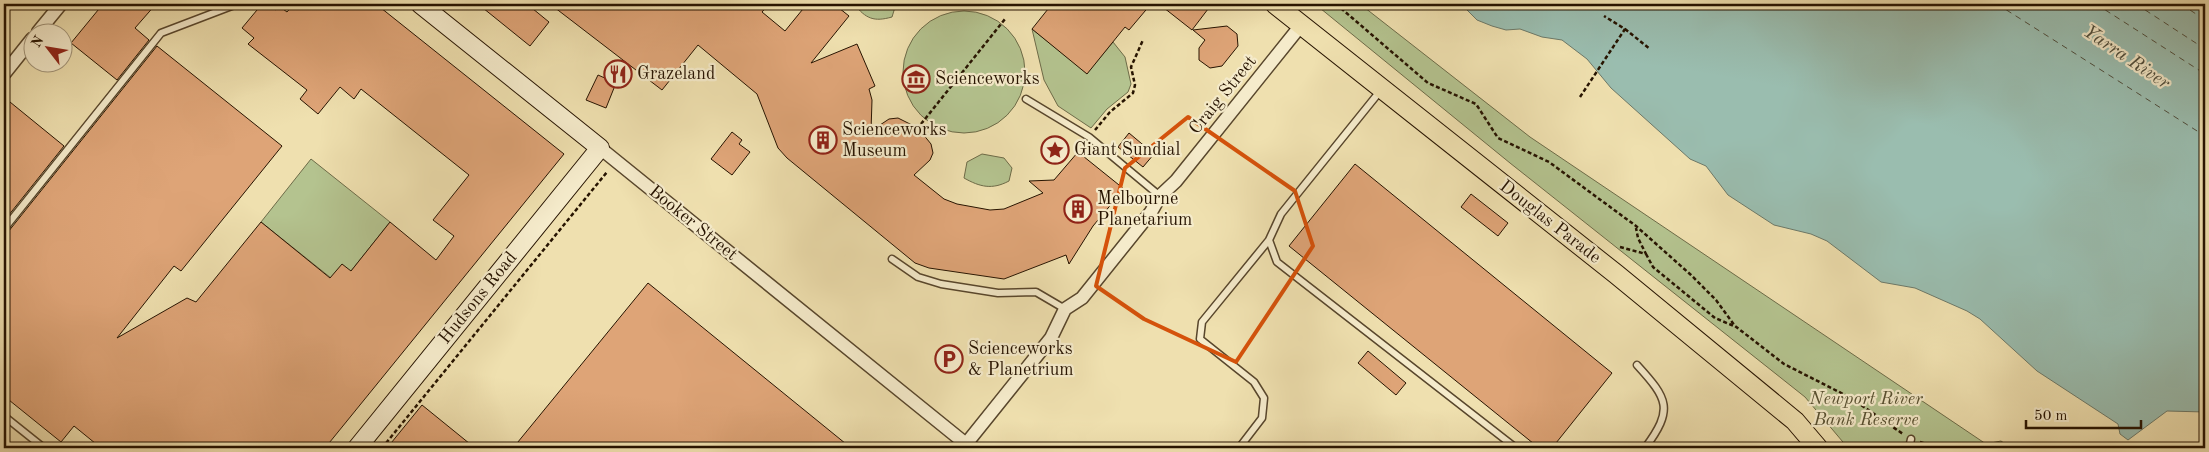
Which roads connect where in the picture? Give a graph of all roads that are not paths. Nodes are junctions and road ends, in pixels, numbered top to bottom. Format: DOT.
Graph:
graph roads {
  1 [pos="61,4"];
  2 [pos="237,4"];
  3 [pos="420,4"];
  4 [pos="1275,4"];
  5 [pos="46,22"];
  6 [pos="1302,24"];
  7 [pos="22,52"];
  8 [pos="4,74"];
  9 [pos="1382,88"];
  10 [pos="1026,99"];
  11 [pos="600,148"];
  12 [pos="1160,196"];
  13 [pos="4,229"];
  14 [pos="1269,240"];
  15 [pos="892,259"];
  16 [pos="1065,309"];
  17 [pos="1638,365"];
  18 [pos="4,416"];
  19 [pos="1911,439"];
  20 [pos="966,444"];
  21 [pos="44,448"];
  22 [pos="357,448"];
  23 [pos="1239,448"];
  24 [pos="1516,448"];
  25 [pos="1645,448"];
  26 [pos="1818,448"];
  27 [pos="1909,448"];
  1 -- 5 [label="street"];
  2 -- 13 [label="lane"];
  3 -- 11 [label="street, Booker Street"];
  4 -- 6 [label="main road, Douglas Parade"];
  6 -- 9 [label="main road, Douglas Parade"];
  6 -- 12 [label="street, Craig Street"];
  7 -- 8 [label="street"];
  9 -- 14 [label="lane"];
  9 -- 26 [label="main road, Douglas Parade"];
  10 -- 12 [label="lane"];
  11 -- 20 [label="street, Booker Street"];
  11 -- 22 [label="street, Hudsons Road"];
  12 -- 16 [label="street, Craig Street"];
  14 -- 23 [label="lane"];
  14 -- 24 [label="lane"];
  15 -- 16 [label="lane"];
  16 -- 20 [label="street, Craig Street"];
  17 -- 25 [label="lane"];
  18 -- 21 [label="lane"];
  19 -- 27 [label="lane"];
}
